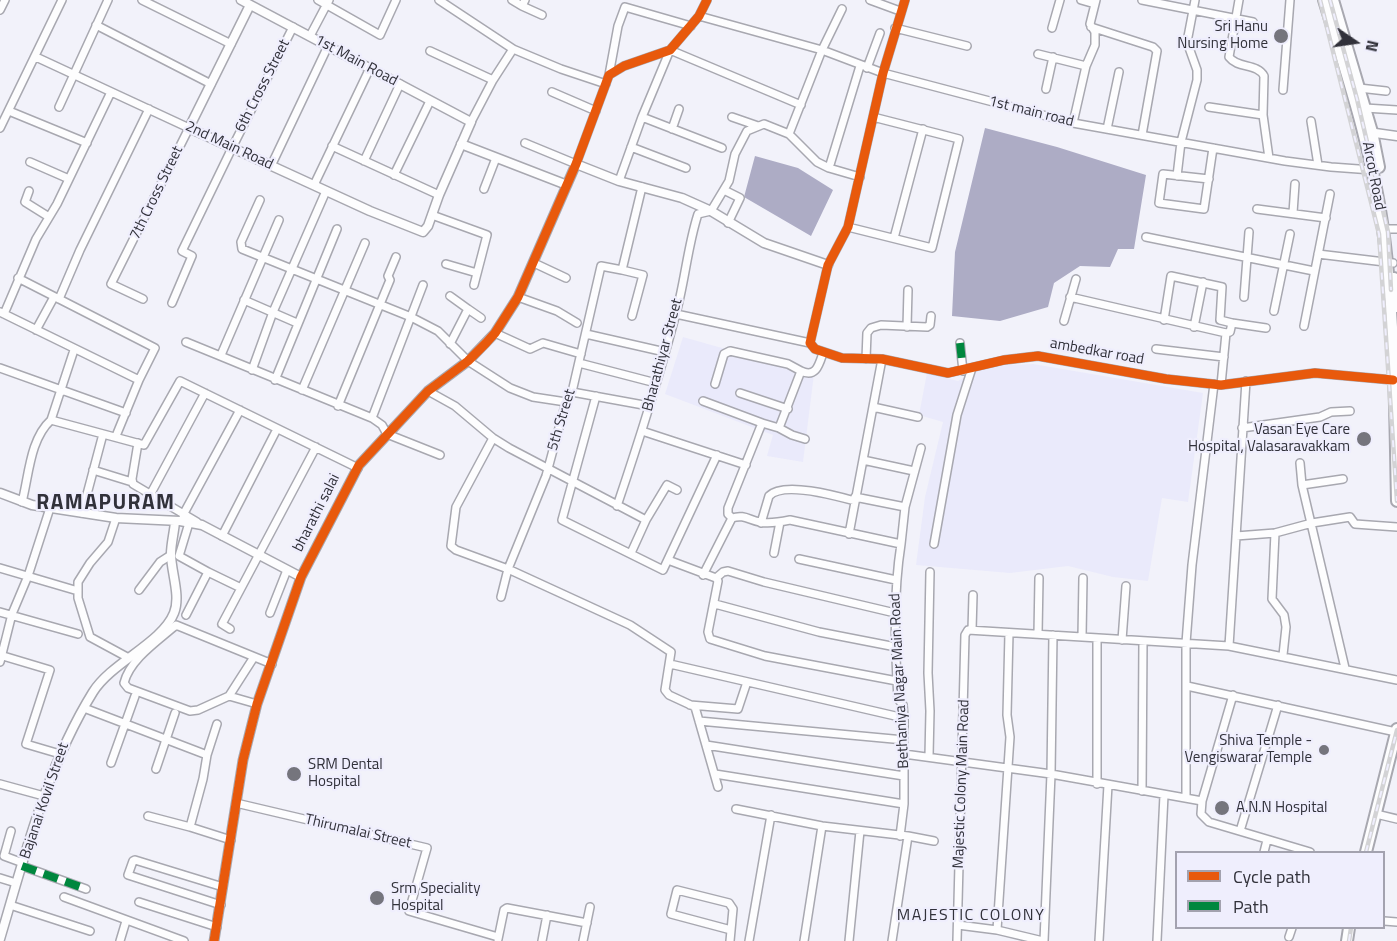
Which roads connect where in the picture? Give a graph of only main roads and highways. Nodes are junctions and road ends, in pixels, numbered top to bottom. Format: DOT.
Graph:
graph roads {
  1 [pos="1324,0"];
  2 [pos="1333,0"];
  3 [pos="1361,104"];
  4 [pos="1368,132"];
  5 [pos="1393,229"];
  6 [pos="1390,263"];
  7 [pos="1397,307"];
  8 [pos="1396,407"];
  9 [pos="1397,501"];
  10 [pos="1397,730"];
  11 [pos="1397,758"];
  12 [pos="1379,814"];
  13 [pos="1366,851"];
  14 [pos="1370,851"];
  1 -- 3 [label="main road, Arcot Road"];
  2 -- 3 [label="main road, Arcot Road"];
  3 -- 4 [label="main road, Arcot Road"];
  4 -- 5 [label="main road, Arcot Road"];
  4 -- 6 [label="main road, Arcot Road"];
  5 -- 6 [label="main road, Arcot Road"];
  6 -- 7 [label="main road, Arcot Road"];
  6 -- 8 [label="main road, Arcot Road"];
  8 -- 9 [label="main road, Arcot Road"];
  10 -- 12 [label="main road"];
  11 -- 12 [label="main road"];
  12 -- 13 [label="main road"];
  12 -- 14 [label="main road"];
}
